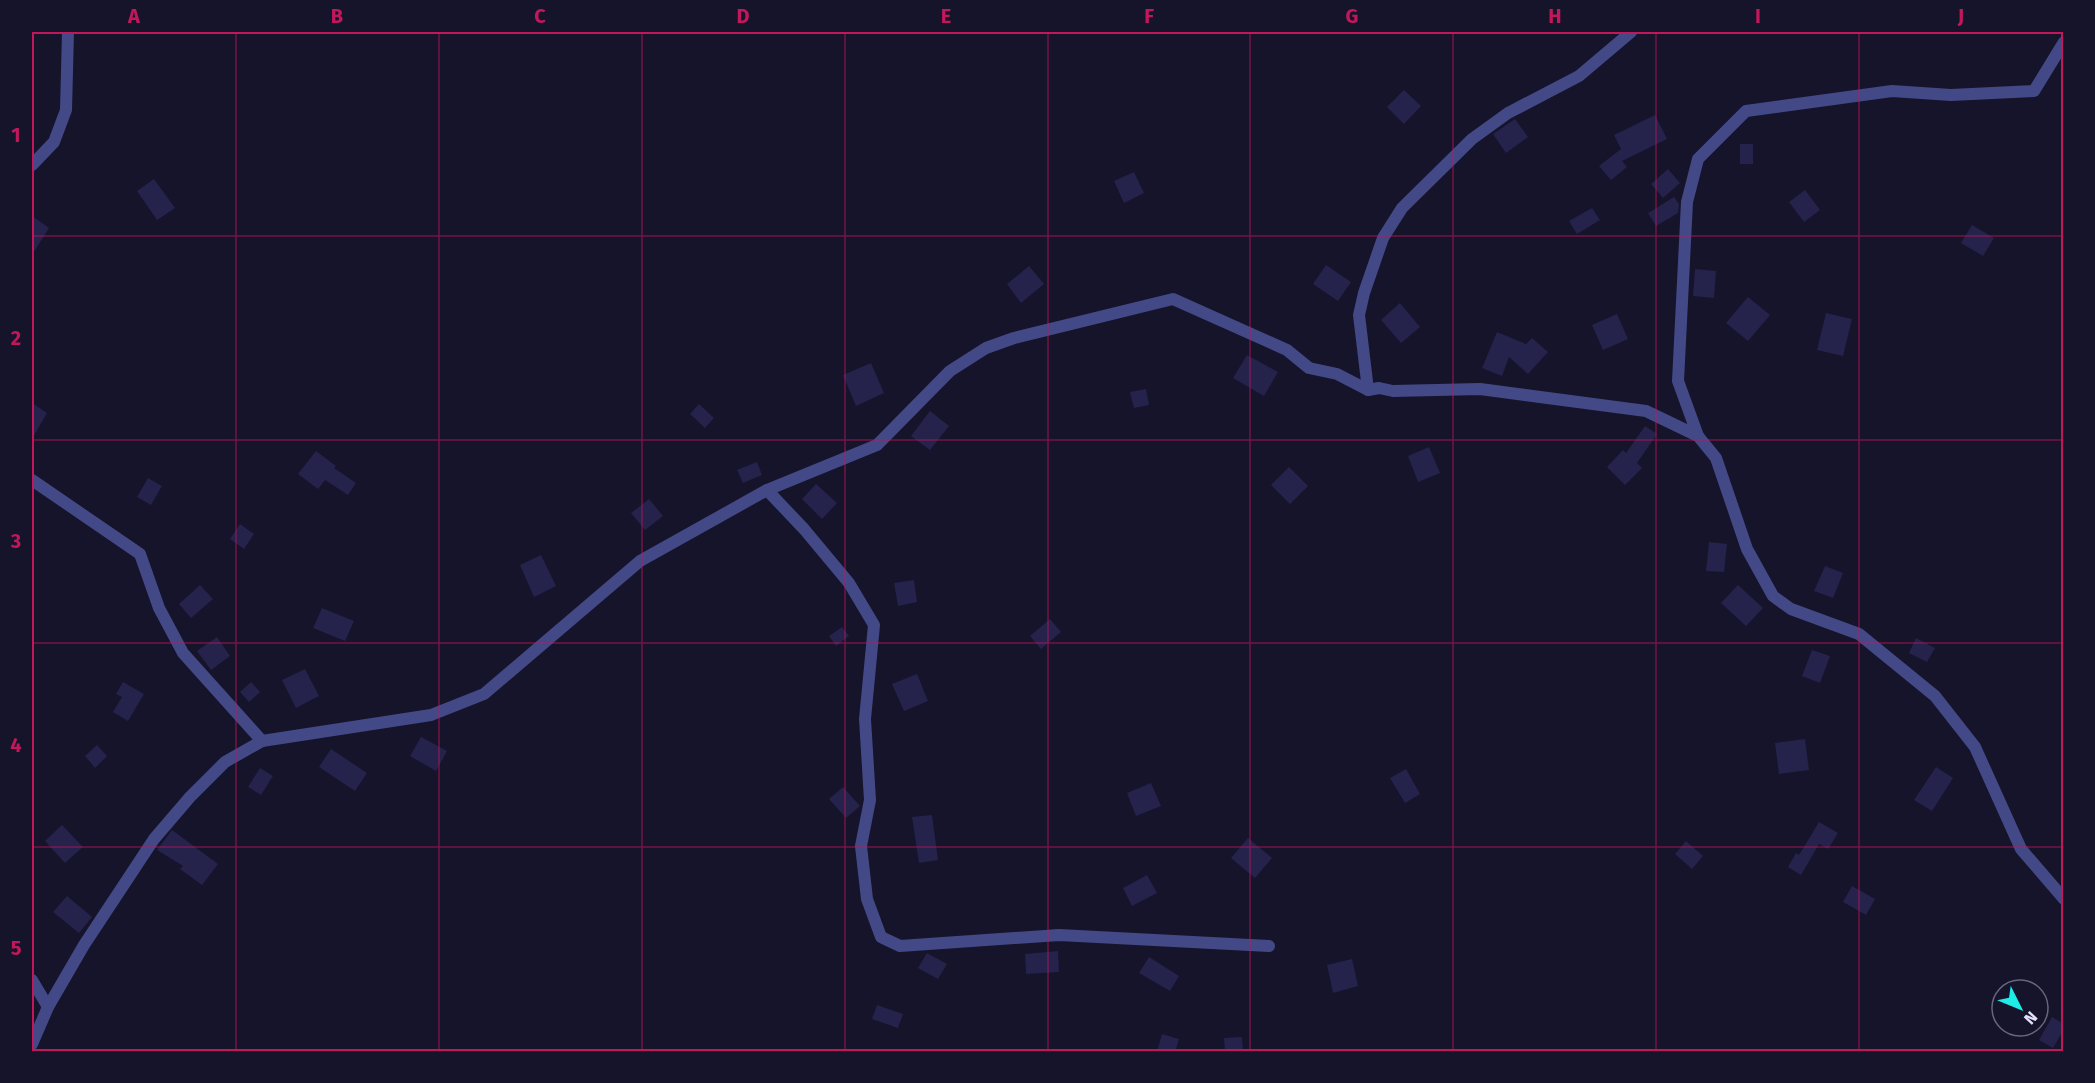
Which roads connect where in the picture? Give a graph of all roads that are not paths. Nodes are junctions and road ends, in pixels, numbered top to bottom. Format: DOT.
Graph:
graph roads {
  1 [pos="68,32"];
  2 [pos="1631,32"];
  3 [pos="2064,42"];
  4 [pos="32,165"];
  5 [pos="1368,390"];
  6 [pos="1698,436"];
  7 [pos="32,480"];
  8 [pos="767,490"];
  9 [pos="262,741"];
  10 [pos="2064,899"];
  11 [pos="1269,946"];
  12 [pos="32,980"];
  13 [pos="48,1007"];
  14 [pos="32,1044"];
  1 -- 4 [label="street"];
  2 -- 5 [label="street"];
  3 -- 6 [label="street"];
  5 -- 6 [label="street"];
  5 -- 8 [label="street"];
  6 -- 10 [label="street"];
  7 -- 9 [label="street"];
  8 -- 9 [label="street"];
  8 -- 11 [label="street"];
  9 -- 13 [label="street"];
  12 -- 13 [label="street"];
  13 -- 14 [label="street"];
}
